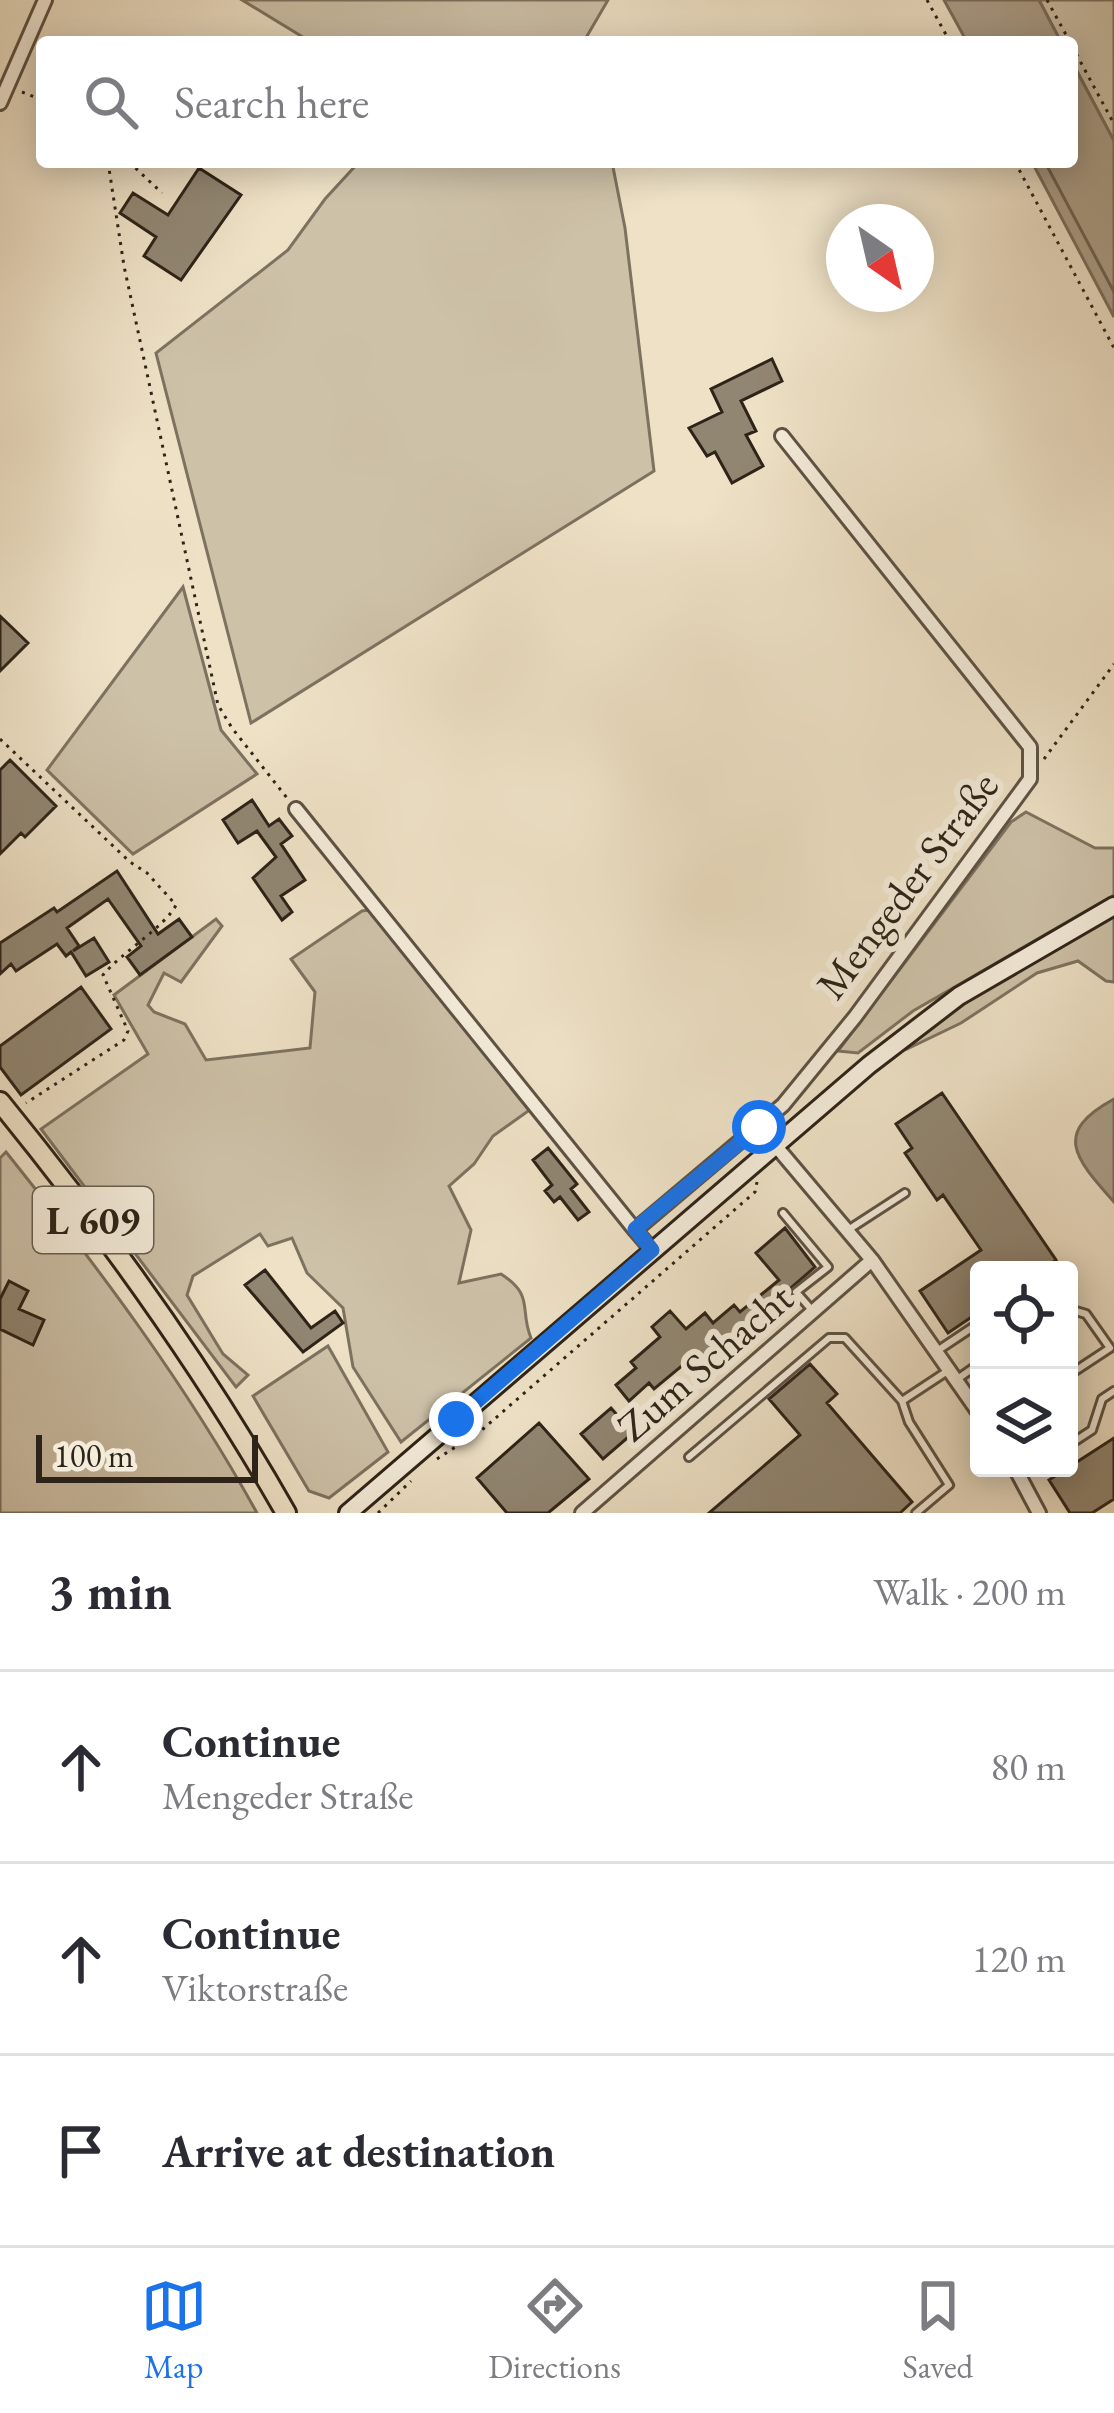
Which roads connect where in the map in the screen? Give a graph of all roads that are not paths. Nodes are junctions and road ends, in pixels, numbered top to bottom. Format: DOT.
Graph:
graph roads {
  1 [pos="45,0"];
  2 [pos="3,96"];
  3 [pos="782,436"];
  4 [pos="296,808"];
  5 [pos="1114,906"];
  6 [pos="4,1108"];
  7 [pos="775,1145"];
  8 [pos="905,1193"];
  9 [pos="783,1213"];
  10 [pos="635,1229"];
  11 [pos="848,1230"];
  12 [pos="652,1250"];
  13 [pos="872,1260"];
  14 [pos="813,1312"];
  15 [pos="1078,1312"];
  16 [pos="970,1329"];
  17 [pos="937,1351"];
  18 [pos="970,1368"];
  19 [pos="1078,1369"];
  20 [pos="953,1375"];
  21 [pos="1114,1390"];
  22 [pos="970,1400"];
  23 [pos="902,1401"];
  24 [pos="1078,1439"];
  25 [pos="689,1456"];
  26 [pos="1019,1477"];
  27 [pos="286,1513"];
  28 [pos="348,1513"];
  29 [pos="582,1513"];
  30 [pos="916,1513"];
  31 [pos="1040,1513"];
  1 -- 2 [label="street"];
  3 -- 10 [label="street, Mengeder Straße"];
  4 -- 10 [label="street"];
  5 -- 7 [label="main road"];
  6 -- 27 [label="main road, L 609"];
  7 -- 11 [label="street"];
  7 -- 12 [label="main road"];
  8 -- 11 [label="lane"];
  9 -- 14 [label="lane"];
  10 -- 12 [label="street"];
  11 -- 13 [label="street"];
  12 -- 28 [label="main road"];
  13 -- 14 [label="street, Zum Schacht"];
  13 -- 17 [label="street"];
  14 -- 29 [label="street, Zum Schacht"];
  15 -- 19 [label="lane"];
  16 -- 17 [label="lane"];
  17 -- 20 [label="street"];
  18 -- 20 [label="lane"];
  20 -- 22 [label="street"];
  20 -- 23 [label="lane"];
  21 -- 24 [label="lane"];
  23 -- 25 [label="lane"];
  23 -- 30 [label="lane"];
  26 -- 31 [label="street"];
}
